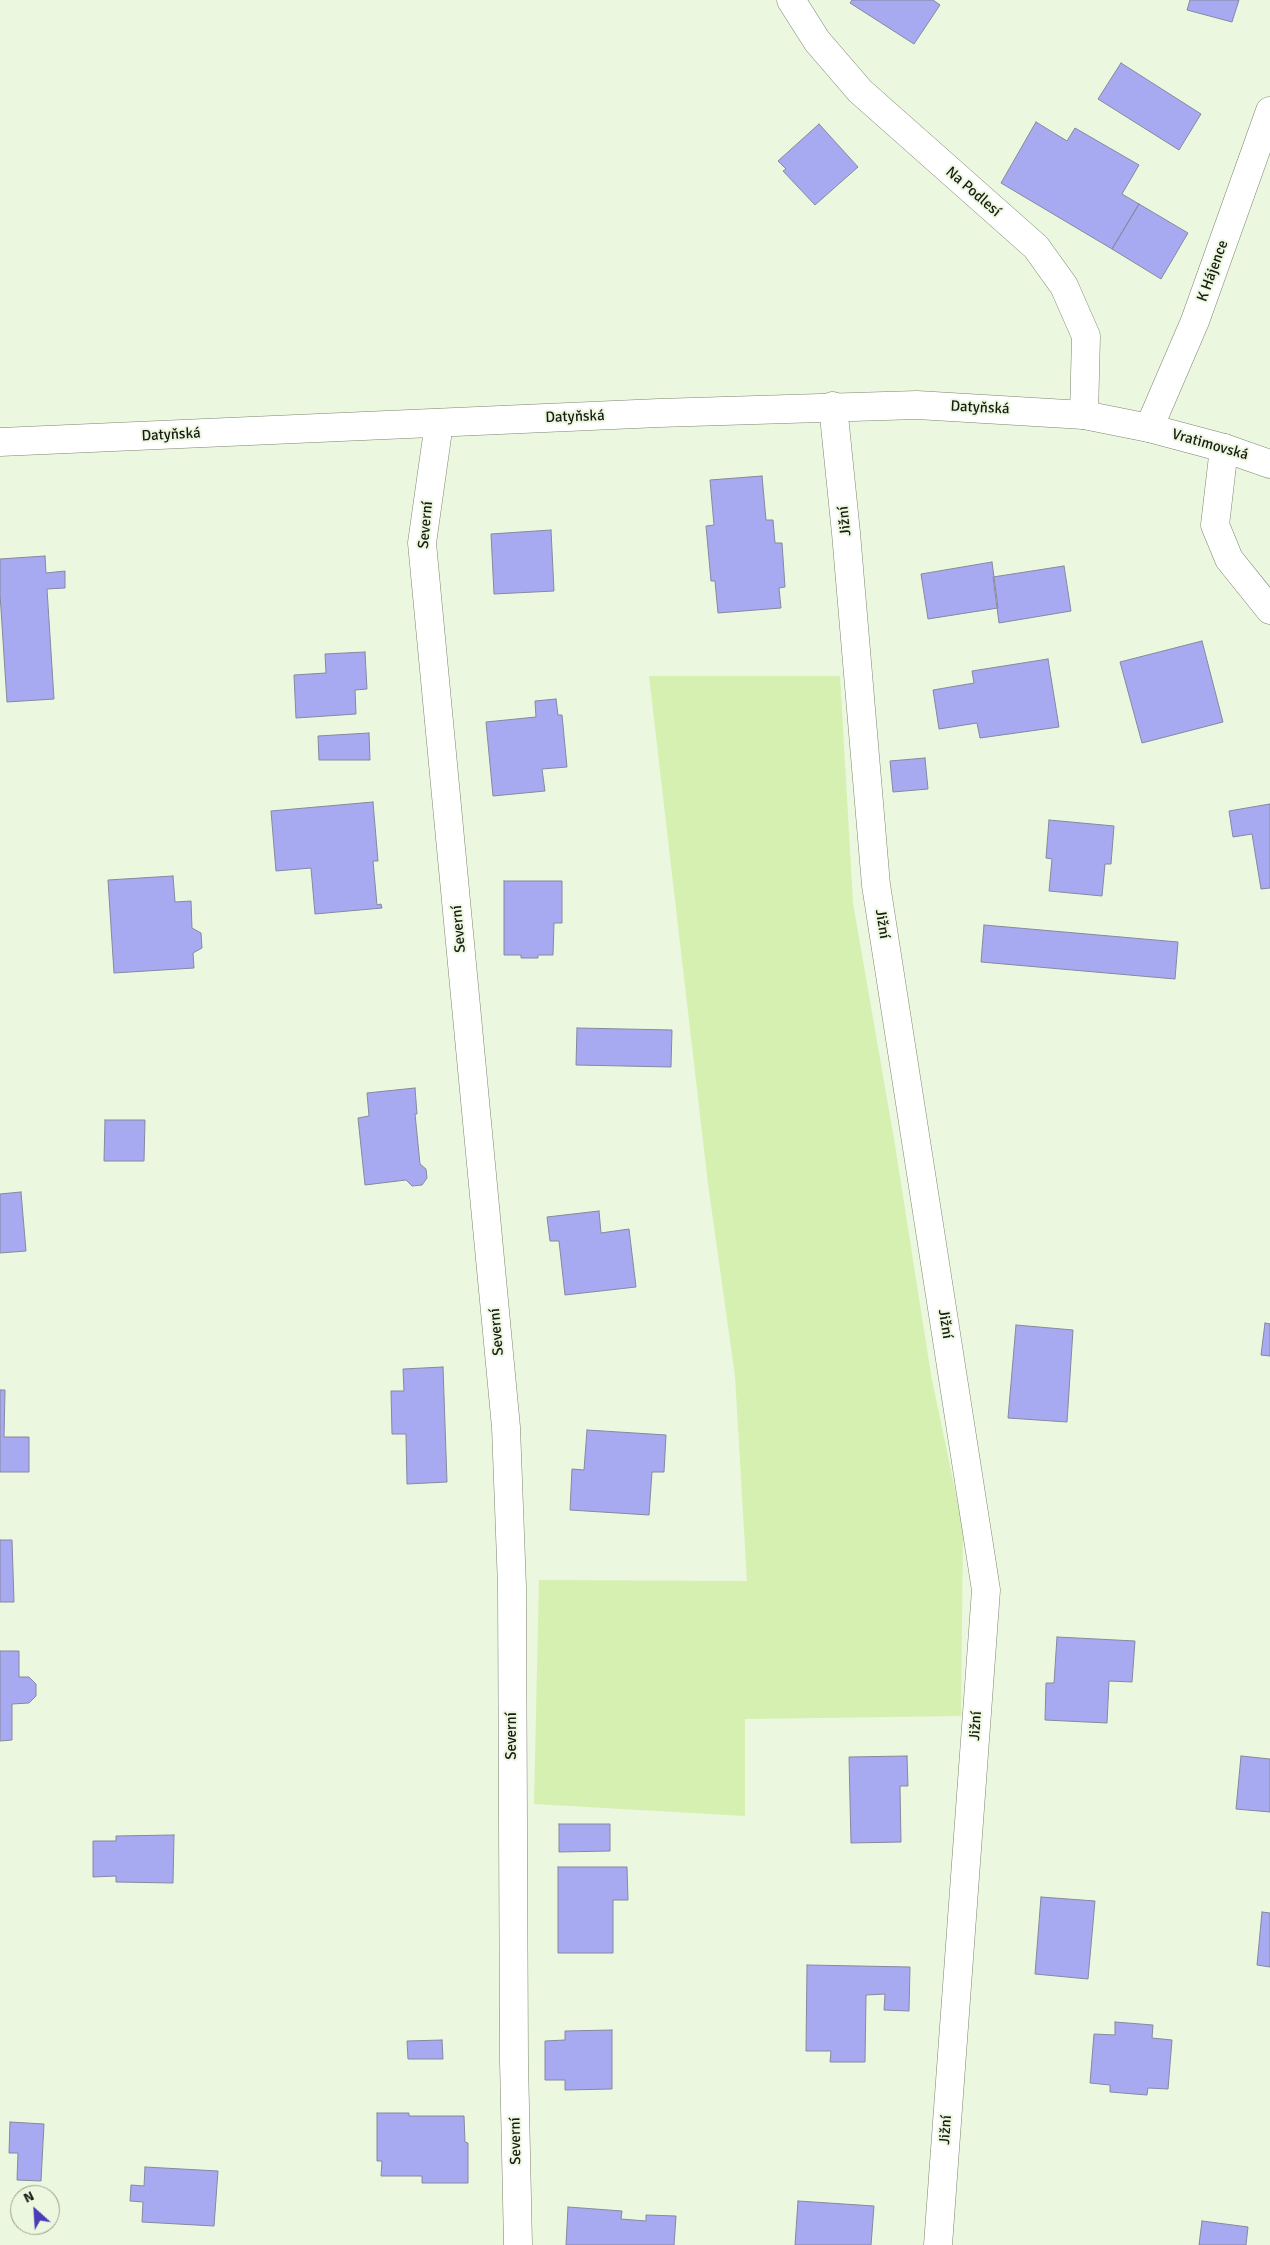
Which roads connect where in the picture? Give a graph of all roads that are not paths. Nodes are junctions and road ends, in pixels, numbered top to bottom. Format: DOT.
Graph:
graph roads {
  1 [pos="791,0"];
  2 [pos="1270,111"];
  3 [pos="833,406"];
  4 [pos="1084,416"];
  5 [pos="439,423"];
  6 [pos="1149,428"];
  7 [pos="0,442"];
  8 [pos="1224,448"];
  9 [pos="1270,464"];
  10 [pos="1270,610"];
  11 [pos="518,2245"];
  12 [pos="938,2245"];
  1 -- 4 [label="street, Na Podlesí"];
  2 -- 6 [label="street, K Hájence"];
  3 -- 4 [label="street, Datyňská"];
  3 -- 5 [label="street, Datyňská"];
  3 -- 12 [label="street, Jižní"];
  4 -- 6 [label="street, Datyňská"];
  5 -- 7 [label="street, Datyňská"];
  5 -- 11 [label="street, Severní"];
  6 -- 8 [label="street, Vratimovská"];
  8 -- 9 [label="street, Vratimovská"];
  8 -- 10 [label="street"];
}
